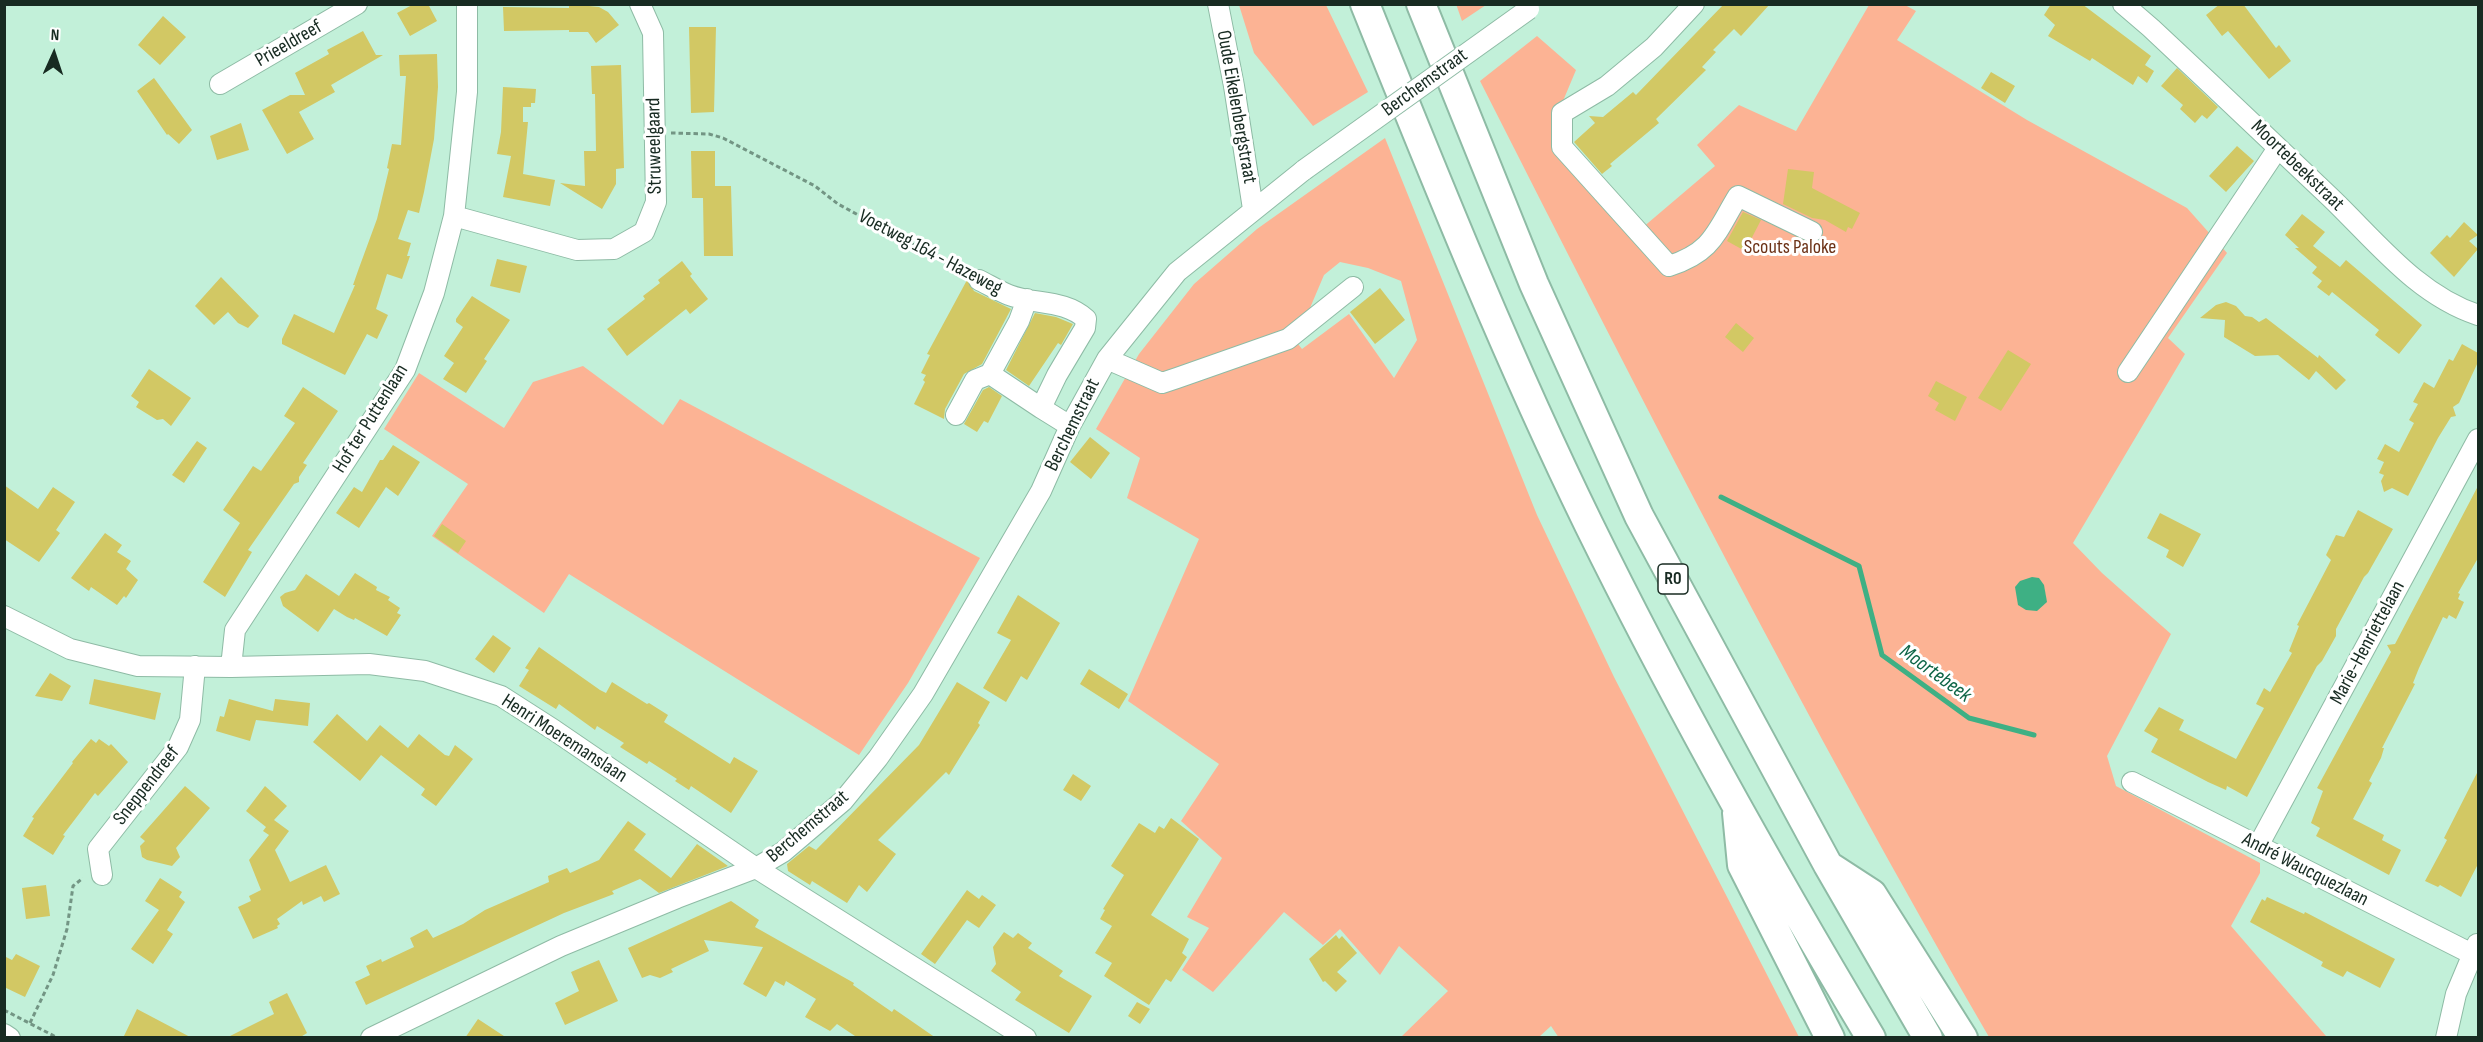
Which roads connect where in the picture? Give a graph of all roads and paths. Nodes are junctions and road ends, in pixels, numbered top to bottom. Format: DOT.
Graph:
graph roads {
  1 [pos="357,4"];
  2 [pos="467,4"];
  3 [pos="640,4"];
  4 [pos="1218,4"];
  5 [pos="1365,4"];
  6 [pos="1421,4"];
  7 [pos="1694,4"];
  8 [pos="2122,4"];
  9 [pos="1532,7"];
  10 [pos="220,84"];
  11 [pos="655,131"];
  12 [pos="2278,148"];
  13 [pos="1253,209"];
  14 [pos="454,216"];
  15 [pos="1812,232"];
  16 [pos="979,279"];
  17 [pos="1353,287"];
  18 [pos="1027,299"];
  19 [pos="2478,315"];
  20 [pos="1107,359"];
  21 [pos="2128,372"];
  22 [pos="990,374"];
  23 [pos="1041,408"];
  24 [pos="956,415"];
  25 [pos="1070,426"];
  26 [pos="2478,440"];
  27 [pos="4,616"];
  28 [pos="195,666"];
  29 [pos="231,667"];
  30 [pos="2132,782"];
  31 [pos="1737,805"];
  32 [pos="2258,846"];
  33 [pos="1828,866"];
  34 [pos="756,868"];
  35 [pos="102,871"];
  36 [pos="2476,951"];
  37 [pos="4,1010"];
  38 [pos="30,1023"];
  39 [pos="4,1035"];
  40 [pos="10,1038"];
  41 [pos="58,1038"];
  42 [pos="371,1038"];
  43 [pos="1026,1038"];
  44 [pos="1830,1038"];
  45 [pos="1871,1038"];
  46 [pos="1928,1038"];
  47 [pos="1963,1038"];
  48 [pos="2446,1038"];
  1 -- 10 [label="street, Prieeldreef"];
  2 -- 14 [label="street, Hof ter Puttenlaan"];
  3 -- 11 [label="street, Struweelgaard"];
  4 -- 13 [label="street, Oude Eikelenbergstraat"];
  5 -- 31 [label="highway"];
  6 -- 33 [label="highway, R0"];
  7 -- 15 [label="street"];
  8 -- 12 [label="street, Moortebeekstraat"];
  9 -- 13 [label="street, Berchemstraat, bridge"];
  11 -- 14 [label="street, Struweelgaard"];
  11 -- 16 [label="path, Voetweg 164 - Hazeweg"];
  12 -- 19 [label="street, Moortebeekstraat"];
  12 -- 21 [label="street"];
  13 -- 20 [label="street, Berchemstraat"];
  14 -- 29 [label="street, Hof ter Puttenlaan"];
  16 -- 18 [label="street, Voetweg 164 - Hazeweg"];
  17 -- 20 [label="street, Berchemstraat"];
  18 -- 22 [label="street"];
  18 -- 23 [label="street, Voetweg 164 - Hazeweg"];
  20 -- 25 [label="street, Berchemstraat"];
  22 -- 23 [label="street"];
  22 -- 24 [label="street"];
  23 -- 25 [label="street"];
  25 -- 34 [label="street, Berchemstraat"];
  26 -- 32 [label="street, Marie-Henriettelaan"];
  27 -- 28 [label="street, Henri Moeremanslaan"];
  28 -- 29 [label="street, Henri Moeremanslaan"];
  28 -- 35 [label="street, Sneppendreef"];
  29 -- 34 [label="street, Henri Moeremanslaan"];
  30 -- 32 [label="street, André Waucquezlaan"];
  31 -- 44 [label="highway"];
  31 -- 45 [label="highway"];
  32 -- 36 [label="street, André Waucquezlaan"];
  33 -- 46 [label="highway, R0"];
  33 -- 47 [label="highway"];
  34 -- 42 [label="street, Berchemstraat"];
  34 -- 43 [label="street, Henri Moeremanslaan"];
  35 -- 38 [label="path"];
  36 -- 48 [label="street"];
  37 -- 38 [label="path"];
  38 -- 41 [label="path"];
  39 -- 40 [label="street"];
}
